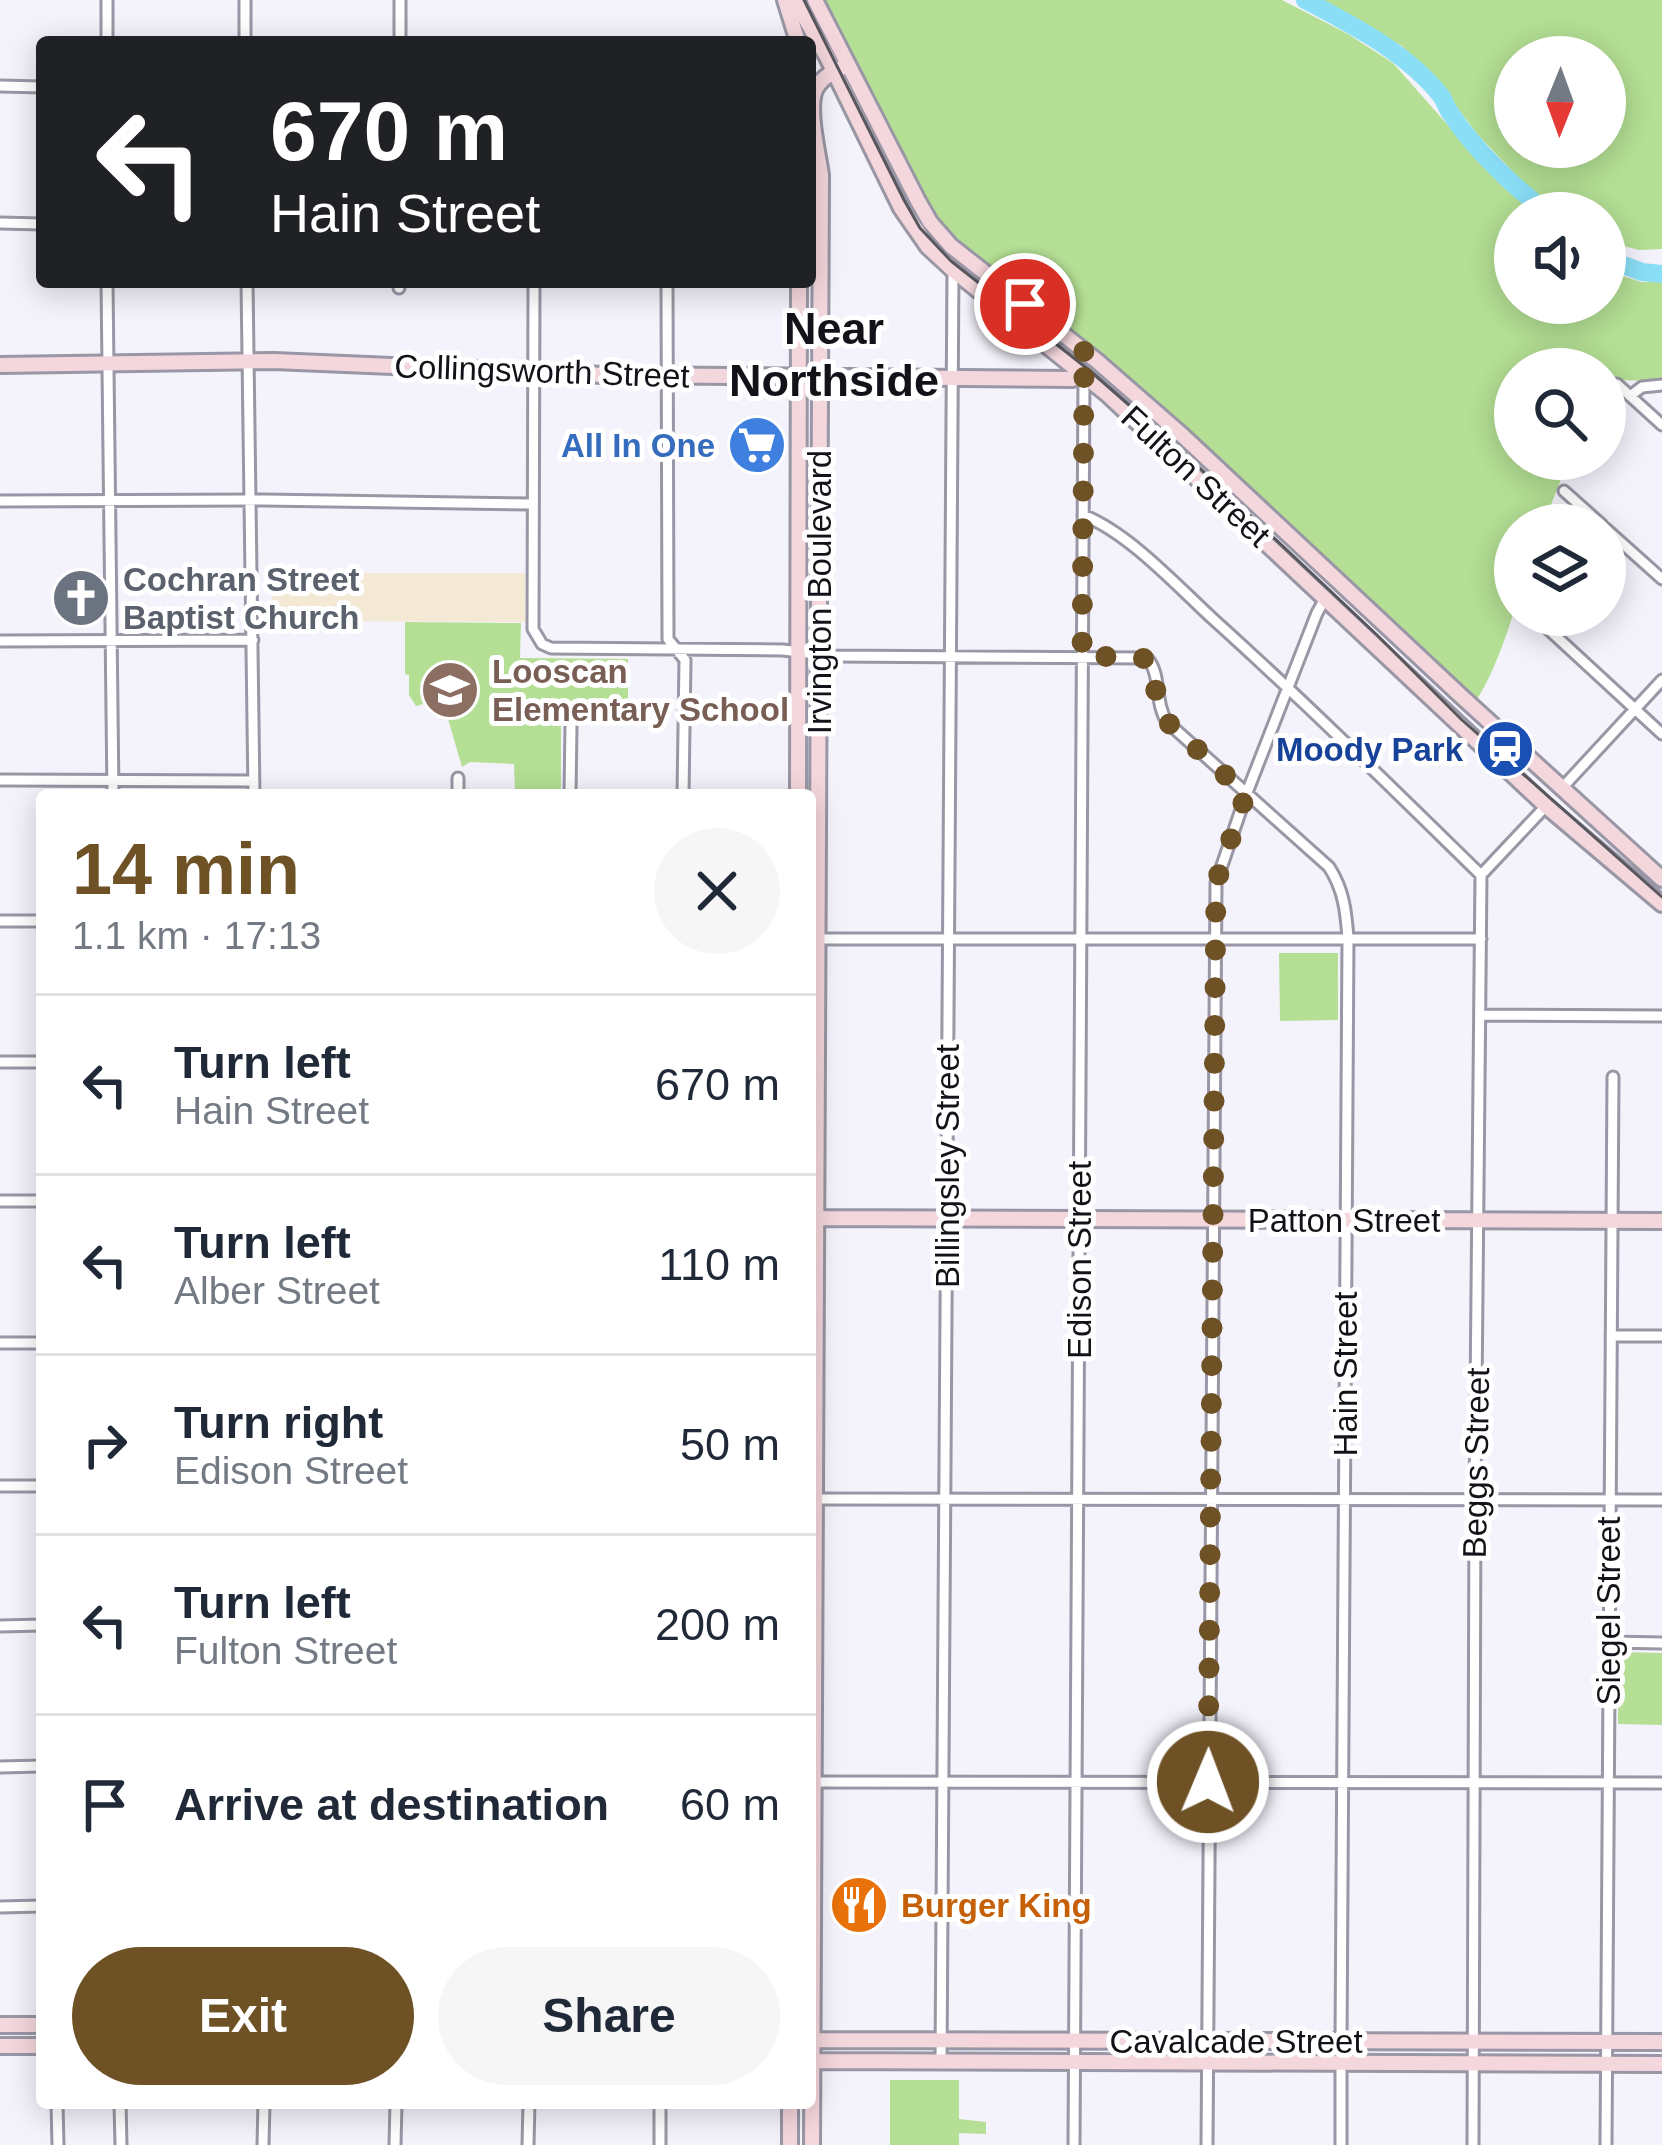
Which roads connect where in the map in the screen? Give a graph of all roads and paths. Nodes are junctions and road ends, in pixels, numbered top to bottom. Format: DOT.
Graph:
graph roads {
  1 [pos="106,0"];
  2 [pos="245,0"];
  3 [pos="400,0"];
  4 [pos="785,0"];
  5 [pos="796,0"];
  6 [pos="815,0"];
  7 [pos="107,36"];
  8 [pos="245,36"];
  9 [pos="400,36"];
  10 [pos="795,36"];
  11 [pos="841,68"];
  12 [pos="0,86"];
  13 [pos="36,87"];
  14 [pos="816,88"];
  15 [pos="852,107"];
  16 [pos="816,109"];
  17 [pos="816,141"];
  18 [pos="816,221"];
  19 [pos="0,223"];
  20 [pos="36,224"];
  21 [pos="816,268"];
  22 [pos="953,271"];
  23 [pos="107,288"];
  24 [pos="248,288"];
  25 [pos="534,288"];
  26 [pos="667,288"];
  27 [pos="799,288"];
  28 [pos="250,362"];
  29 [pos="1097,362"];
  30 [pos="0,365"];
  31 [pos="108,365"];
  32 [pos="534,373"];
  33 [pos="1084,375"];
  34 [pos="667,376"];
  35 [pos="799,376"];
  36 [pos="819,376"];
  37 [pos="953,376"];
  38 [pos="1662,386"];
  39 [pos="1626,392"];
  40 [pos="1630,396"];
  41 [pos="1662,425"];
  42 [pos="798,490"];
  43 [pos="820,490"];
  44 [pos="1564,491"];
  45 [pos="108,500"];
  46 [pos="252,500"];
  47 [pos="0,501"];
  48 [pos="533,504"];
  49 [pos="1579,504"];
  50 [pos="1083,515"];
  51 [pos="1626,546"];
  52 [pos="1662,579"];
  53 [pos="1326,597"];
  54 [pos="1556,636"];
  55 [pos="112,640"];
  56 [pos="253,640"];
  57 [pos="0,641"];
  58 [pos="676,649"];
  59 [pos="799,652"];
  60 [pos="820,654"];
  61 [pos="1082,656"];
  62 [pos="949,657"];
  63 [pos="1662,680"];
  64 [pos="1287,686"];
  65 [pos="1635,709"];
  66 [pos="571,726"];
  67 [pos="1662,734"];
  68 [pos="458,778"];
  69 [pos="0,780"];
  70 [pos="113,780"];
  71 [pos="254,781"];
  72 [pos="1562,788"];
  73 [pos="113,789"];
  74 [pos="254,789"];
  75 [pos="458,789"];
  76 [pos="570,789"];
  77 [pos="683,789"];
  78 [pos="798,789"];
  79 [pos="814,789"];
  80 [pos="1246,794"];
  81 [pos="1546,806"];
  82 [pos="1481,875"];
  83 [pos="1662,879"];
  84 [pos="1662,904"];
  85 [pos="0,921"];
  86 [pos="36,921"];
  87 [pos="1081,938"];
  88 [pos="1348,938"];
  89 [pos="816,939"];
  90 [pos="948,939"];
  91 [pos="1215,939"];
  92 [pos="1480,939"];
  93 [pos="1481,1015"];
  94 [pos="1662,1016"];
  95 [pos="0,1062"];
  96 [pos="36,1062"];
  97 [pos="1613,1077"];
  98 [pos="0,1201"];
  99 [pos="36,1201"];
  100 [pos="816,1218"];
  101 [pos="947,1219"];
  102 [pos="1215,1219"];
  103 [pos="1080,1220"];
  104 [pos="1346,1220"];
  105 [pos="1478,1221"];
  106 [pos="1612,1221"];
  107 [pos="1662,1221"];
  108 [pos="1611,1336"];
  109 [pos="1662,1336"];
  110 [pos="0,1343"];
  111 [pos="36,1343"];
  112 [pos="0,1486"];
  113 [pos="36,1486"];
  114 [pos="816,1498"];
  115 [pos="1475,1499"];
  116 [pos="1078,1500"];
  117 [pos="1212,1500"];
  118 [pos="1344,1500"];
  119 [pos="945,1501"];
  120 [pos="1609,1501"];
  121 [pos="1662,1501"];
  122 [pos="36,1625"];
  123 [pos="0,1626"];
  124 [pos="1608,1642"];
  125 [pos="1662,1642"];
  126 [pos="36,1766"];
  127 [pos="0,1767"];
  128 [pos="943,1781"];
  129 [pos="1075,1781"];
  130 [pos="816,1782"];
  131 [pos="1208,1782"];
  132 [pos="1343,1782"];
  133 [pos="1474,1782"];
  134 [pos="1662,1783"];
  135 [pos="1607,1784"];
  136 [pos="0,1906"];
  137 [pos="36,1906"];
  138 [pos="0,2025"];
  139 [pos="36,2025"];
  140 [pos="816,2040"];
  141 [pos="1075,2041"];
  142 [pos="1207,2041"];
  143 [pos="941,2042"];
  144 [pos="1341,2042"];
  145 [pos="1662,2042"];
  146 [pos="1474,2043"];
  147 [pos="1606,2043"];
  148 [pos="0,2046"];
  149 [pos="36,2046"];
  150 [pos="816,2060"];
  151 [pos="941,2061"];
  152 [pos="1075,2062"];
  153 [pos="1207,2062"];
  154 [pos="1341,2063"];
  155 [pos="1474,2063"];
  156 [pos="1662,2063"];
  157 [pos="1606,2064"];
  158 [pos="58,2109"];
  159 [pos="120,2109"];
  160 [pos="264,2109"];
  161 [pos="396,2109"];
  162 [pos="529,2109"];
  163 [pos="660,2109"];
  164 [pos="790,2109"];
  165 [pos="812,2109"];
  166 [pos="58,2145"];
  167 [pos="121,2145"];
  168 [pos="263,2145"];
  169 [pos="395,2145"];
  170 [pos="528,2145"];
  171 [pos="659,2145"];
  172 [pos="790,2145"];
  173 [pos="812,2145"];
  174 [pos="1074,2145"];
  175 [pos="1207,2145"];
  176 [pos="1341,2145"];
  177 [pos="1473,2145"];
  178 [pos="1606,2145"];
  1 -- 7 [label="street"];
  2 -- 8 [label="street"];
  3 -- 9 [label="street"];
  4 -- 10 [label="main road"];
  5 -- 11 [label="main road, Fulton Street"];
  6 -- 11 [label="main road, Fulton Street"];
  11 -- 14 [label="main road"];
  11 -- 15 [label="main road, Fulton Street"];
  11 -- 29 [label="main road, Fulton Street"];
  12 -- 13 [label="street"];
  15 -- 16 [label="main road"];
  15 -- 22 [label="main road, Fulton Street"];
  17 -- 18 [label="main road, Irvington Boulevard"];
  19 -- 20 [label="street"];
  21 -- 36 [label="main road, Irvington Boulevard"];
  22 -- 33 [label="main road, Fulton Street"];
  22 -- 37 [label="street, Billingsley Street"];
  23 -- 31 [label="street"];
  24 -- 28 [label="street"];
  25 -- 32 [label="street"];
  26 -- 34 [label="street"];
  27 -- 35 [label="main road, Irvington Boulevard"];
  28 -- 31 [label="main road, Collingsworth Street"];
  28 -- 32 [label="main road, Collingsworth Street"];
  28 -- 46 [label="street"];
  29 -- 33 [label="main road"];
  29 -- 72 [label="main road, Fulton Street"];
  30 -- 31 [label="main road, Collingsworth Street"];
  31 -- 45 [label="street"];
  32 -- 34 [label="main road, Collingsworth Street"];
  32 -- 48 [label="street"];
  33 -- 37 [label="main road, Collingsworth Street"];
  33 -- 50 [label="street, Edison Street"];
  33 -- 53 [label="main road, Fulton Street"];
  34 -- 35 [label="main road, Collingsworth Street"];
  34 -- 58 [label="street"];
  35 -- 36 [label="main road, Collingsworth Street"];
  35 -- 42 [label="main road, Irvington Boulevard"];
  36 -- 37 [label="main road, Collingsworth Street"];
  36 -- 43 [label="main road, Irvington Boulevard"];
  37 -- 62 [label="street, Billingsley Street"];
  38 -- 40 [label="street"];
  39 -- 40 [label="street"];
  40 -- 41 [label="street"];
  42 -- 43 [label="main road"];
  42 -- 59 [label="main road, Irvington Boulevard"];
  43 -- 60 [label="main road, Irvington Boulevard"];
  44 -- 49 [label="street"];
  45 -- 46 [label="street"];
  45 -- 47 [label="street"];
  45 -- 55 [label="street"];
  46 -- 48 [label="street"];
  46 -- 56 [label="street"];
  48 -- 58 [label="street"];
  50 -- 61 [label="street, Edison Street"];
  50 -- 64 [label="street"];
  51 -- 52 [label="street"];
  53 -- 64 [label="street"];
  53 -- 81 [label="main road, Fulton Street"];
  54 -- 65 [label="street"];
  55 -- 56 [label="street"];
  55 -- 57 [label="street"];
  55 -- 70 [label="street"];
  56 -- 71 [label="street"];
  58 -- 59 [label="street"];
  58 -- 77 [label="street"];
  59 -- 60 [label="street"];
  59 -- 78 [label="main road, Irvington Boulevard"];
  60 -- 62 [label="street"];
  60 -- 79 [label="main road, Irvington Boulevard"];
  61 -- 62 [label="street"];
  61 -- 80 [label="street, Hain Street"];
  61 -- 87 [label="street, Edison Street"];
  62 -- 90 [label="street, Billingsley Street"];
  63 -- 65 [label="street"];
  64 -- 80 [label="street"];
  64 -- 82 [label="street"];
  65 -- 67 [label="street"];
  65 -- 72 [label="street"];
  66 -- 76 [label="street"];
  68 -- 75 [label="street"];
  69 -- 70 [label="street"];
  70 -- 71 [label="street"];
  70 -- 73 [label="street"];
  71 -- 74 [label="street"];
  72 -- 83 [label="main road, Fulton Street"];
  80 -- 88 [label="street, Hain Street"];
  80 -- 91 [label="street"];
  81 -- 82 [label="street"];
  81 -- 84 [label="main road, Fulton Street"];
  82 -- 92 [label="street, Beggs Street"];
  85 -- 86 [label="street"];
  87 -- 90 [label="street"];
  87 -- 91 [label="street"];
  87 -- 103 [label="street, Edison Street"];
  88 -- 91 [label="street"];
  88 -- 92 [label="street"];
  88 -- 104 [label="street, Hain Street"];
  89 -- 90 [label="street"];
  90 -- 101 [label="street, Billingsley Street"];
  91 -- 102 [label="street"];
  92 -- 93 [label="street, Beggs Street"];
  93 -- 94 [label="street"];
  93 -- 105 [label="street, Beggs Street"];
  95 -- 96 [label="street"];
  97 -- 106 [label="street, Siegel Street"];
  98 -- 99 [label="street"];
  100 -- 101 [label="main road, Patton Street"];
  101 -- 103 [label="main road, Patton Street"];
  101 -- 119 [label="street, Billingsley Street"];
  102 -- 103 [label="main road, Patton Street"];
  102 -- 104 [label="main road, Patton Street"];
  102 -- 117 [label="street"];
  103 -- 116 [label="street, Edison Street"];
  104 -- 105 [label="main road, Patton Street"];
  104 -- 118 [label="street, Hain Street"];
  105 -- 106 [label="main road, Patton Street"];
  105 -- 115 [label="street, Beggs Street"];
  106 -- 107 [label="main road, Patton Street"];
  106 -- 108 [label="street, Siegel Street"];
  108 -- 109 [label="street"];
  108 -- 120 [label="street, Siegel Street"];
  110 -- 111 [label="street"];
  112 -- 113 [label="street"];
  114 -- 119 [label="street"];
  115 -- 118 [label="street"];
  115 -- 120 [label="street"];
  115 -- 133 [label="street, Beggs Street"];
  116 -- 117 [label="street"];
  116 -- 119 [label="street"];
  116 -- 129 [label="street, Edison Street"];
  117 -- 118 [label="street"];
  117 -- 131 [label="street"];
  118 -- 132 [label="street, Hain Street"];
  119 -- 128 [label="street, Billingsley Street"];
  120 -- 121 [label="street"];
  120 -- 124 [label="street, Siegel Street"];
  122 -- 123 [label="street"];
  124 -- 125 [label="street"];
  124 -- 135 [label="street, Siegel Street"];
  126 -- 127 [label="street"];
  128 -- 129 [label="street"];
  128 -- 130 [label="street"];
  128 -- 143 [label="street, Billingsley Street"];
  129 -- 131 [label="street"];
  129 -- 141 [label="street, Edison Street"];
  131 -- 132 [label="street"];
  131 -- 142 [label="street"];
  132 -- 133 [label="street"];
  132 -- 144 [label="street, Hain Street"];
  133 -- 135 [label="street"];
  133 -- 146 [label="street, Beggs Street"];
  134 -- 135 [label="street"];
  135 -- 147 [label="street, Siegel Street"];
  136 -- 137 [label="street"];
  138 -- 139 [label="main road"];
  140 -- 143 [label="main road, Cavalcade Street"];
  141 -- 142 [label="main road, Cavalcade Street"];
  141 -- 143 [label="main road, Cavalcade Street"];
  141 -- 152 [label="street, Edison Street"];
  142 -- 144 [label="main road, Cavalcade Street"];
  142 -- 153 [label="street"];
  143 -- 151 [label="street, Billingsley Street"];
  144 -- 146 [label="main road, Cavalcade Street"];
  145 -- 147 [label="main road, Cavalcade Street"];
  146 -- 147 [label="main road, Cavalcade Street"];
  146 -- 155 [label="street, Beggs Street"];
  147 -- 157 [label="street, Siegel Street"];
  148 -- 149 [label="main road"];
  150 -- 151 [label="main road, Cavalcade Street"];
  151 -- 152 [label="main road, Cavalcade Street"];
  152 -- 153 [label="main road, Cavalcade Street"];
  152 -- 174 [label="street, Edison Street"];
  153 -- 154 [label="main road, Cavalcade Street"];
  153 -- 175 [label="street"];
  154 -- 155 [label="main road, Cavalcade Street"];
  154 -- 176 [label="street"];
  155 -- 157 [label="main road, Cavalcade Street"];
  155 -- 177 [label="street, Beggs Street"];
  156 -- 157 [label="main road, Cavalcade Street"];
  157 -- 178 [label="street, Siegel Street"];
  158 -- 166 [label="street"];
  159 -- 167 [label="street"];
  160 -- 168 [label="street"];
  161 -- 169 [label="street"];
  162 -- 170 [label="street"];
  163 -- 171 [label="street"];
  164 -- 172 [label="main road"];
  165 -- 173 [label="main road, Irvington Boulevard"];
}
